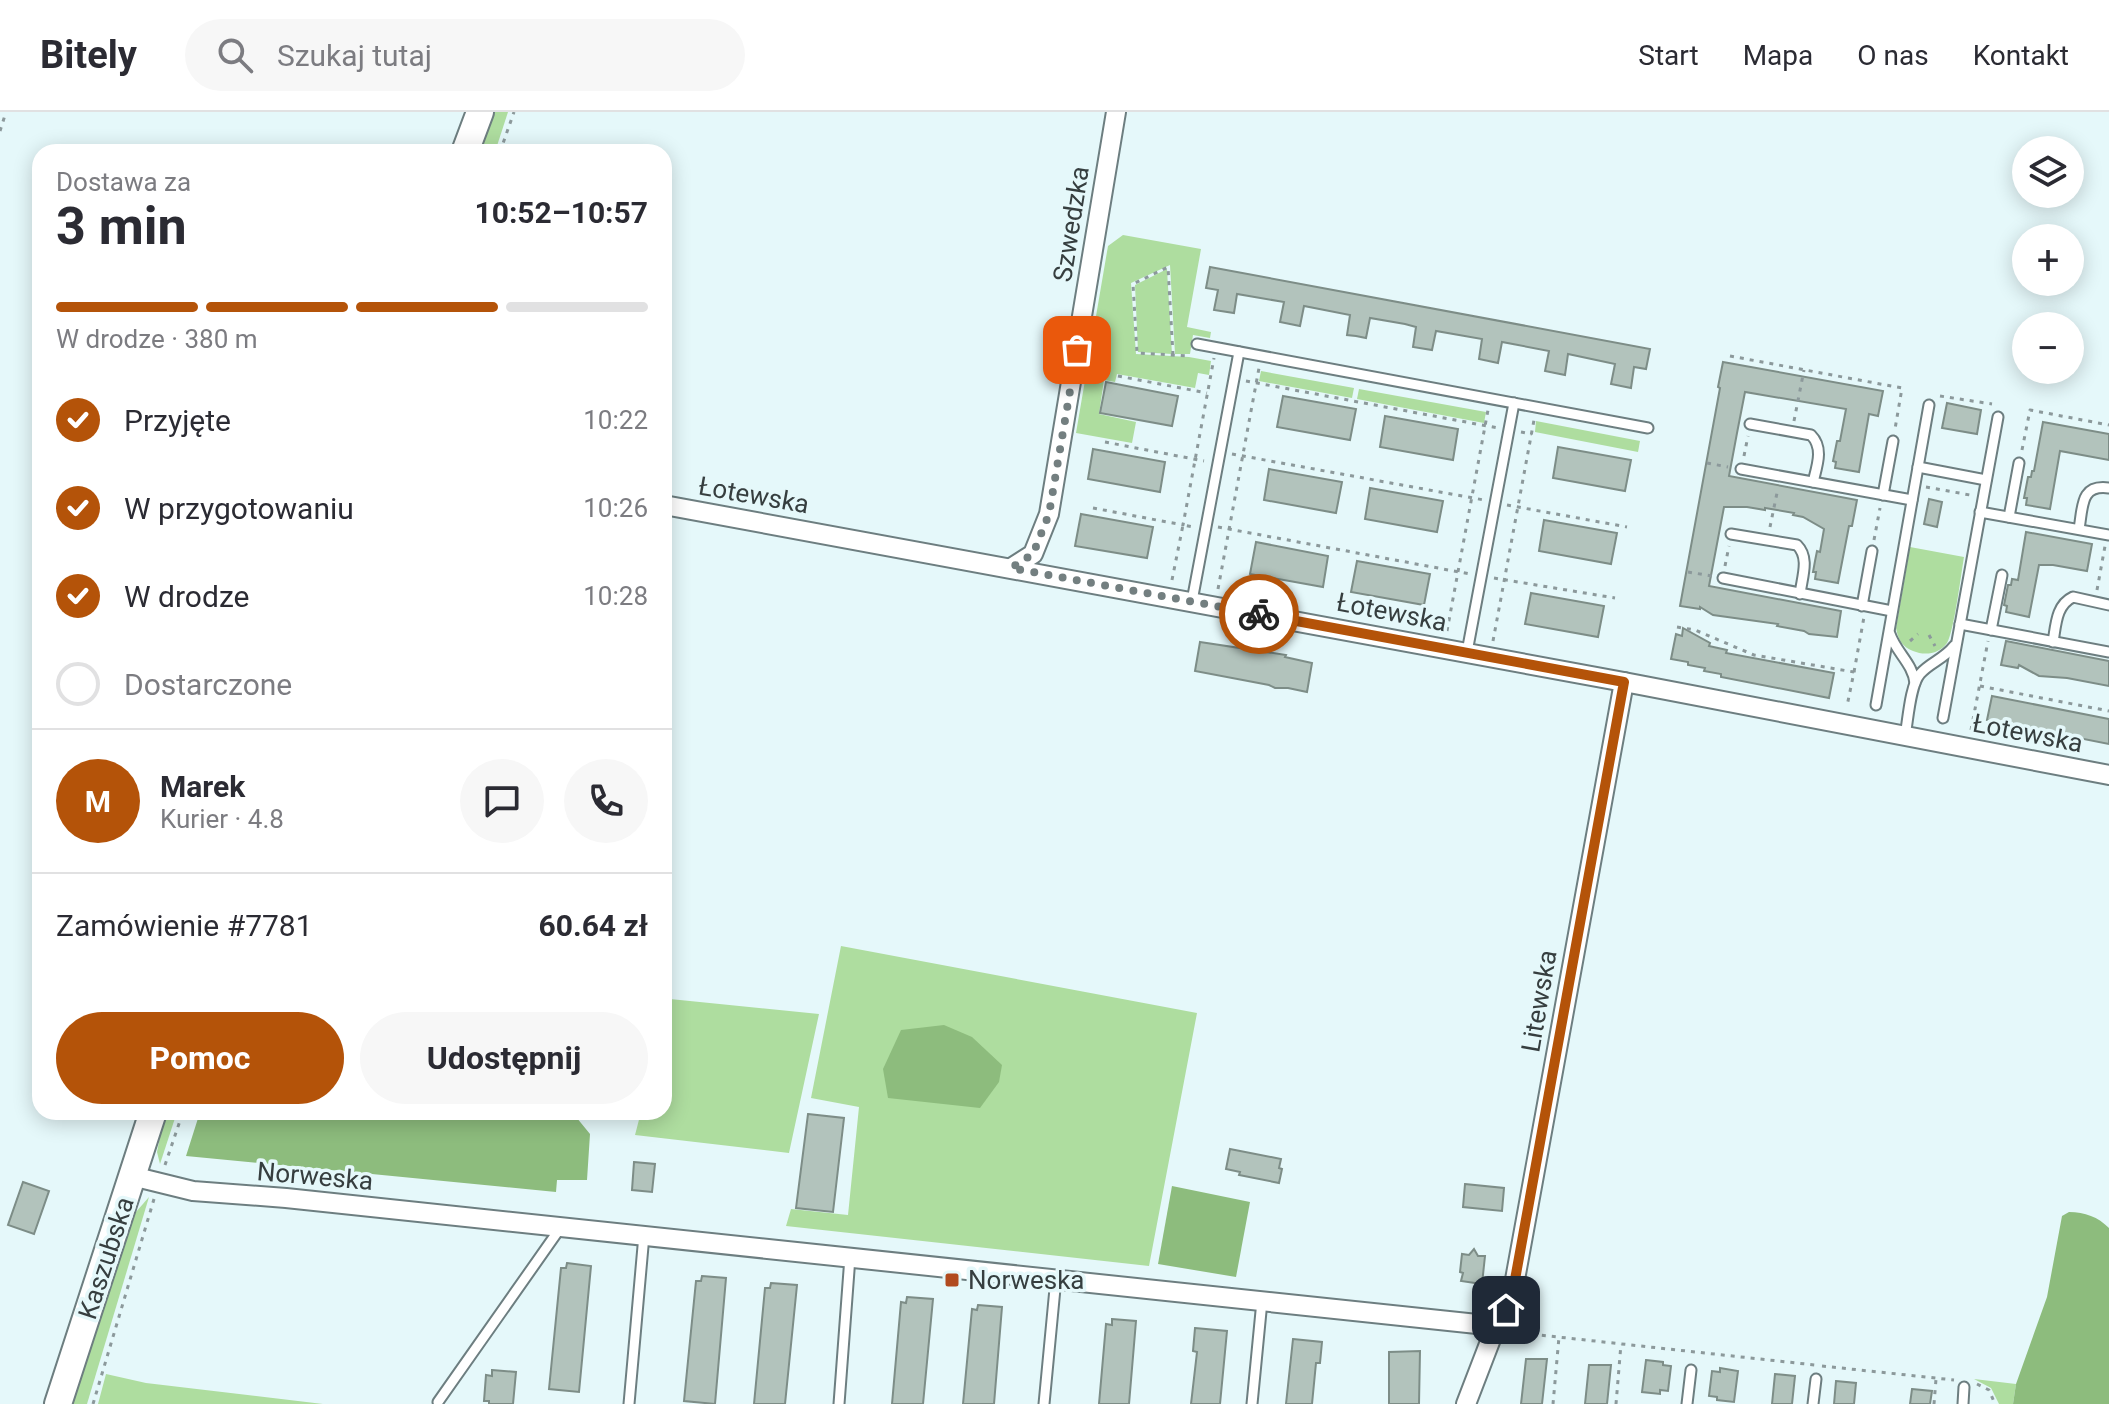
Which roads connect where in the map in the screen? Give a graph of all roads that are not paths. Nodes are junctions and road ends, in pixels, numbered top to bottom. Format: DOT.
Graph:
graph roads {
  1 [pos="480,112"];
  2 [pos="1116,112"];
  3 [pos="468,144"];
  4 [pos="1197,344"];
  5 [pos="1239,352"];
  6 [pos="1514,403"];
  7 [pos="1929,405"];
  8 [pos="1998,417"];
  9 [pos="1750,424"];
  10 [pos="1648,428"];
  11 [pos="1893,441"];
  12 [pos="2019,463"];
  13 [pos="1918,467"];
  14 [pos="1741,469"];
  15 [pos="1986,480"];
  16 [pos="1813,482"];
  17 [pos="2109,488"];
  18 [pos="1883,495"];
  19 [pos="1912,500"];
  20 [pos="672,506"];
  21 [pos="1980,512"];
  22 [pos="2009,517"];
  23 [pos="2079,529"];
  24 [pos="1731,534"];
  25 [pos="2108,535"];
  26 [pos="1872,551"];
  27 [pos="1011,568"];
  28 [pos="2002,575"];
  29 [pos="1723,578"];
  30 [pos="1800,594"];
  31 [pos="1192,601"];
  32 [pos="2109,605"];
  33 [pos="1864,606"];
  34 [pos="1892,611"];
  35 [pos="1960,624"];
  36 [pos="1991,630"];
  37 [pos="1888,631"];
  38 [pos="2053,642"];
  39 [pos="1956,643"];
  40 [pos="1467,652"];
  41 [pos="2109,652"];
  42 [pos="1624,682"];
  43 [pos="1915,683"];
  44 [pos="1876,705"];
  45 [pos="1943,718"];
  46 [pos="1905,736"];
  47 [pos="2109,775"];
  48 [pos="150,1120"];
  49 [pos="132,1176"];
  50 [pos="561,1227"];
  51 [pos="644,1235"];
  52 [pos="850,1257"];
  53 [pos="1056,1278"];
  54 [pos="1262,1301"];
  55 [pos="1500,1328"];
  56 [pos="1691,1370"];
  57 [pos="1816,1379"];
  58 [pos="1967,1384"];
  59 [pos="438,1402"];
  60 [pos="58,1404"];
  61 [pos="629,1404"];
  62 [pos="839,1404"];
  63 [pos="1044,1404"];
  64 [pos="1252,1404"];
  65 [pos="1466,1404"];
  66 [pos="1687,1404"];
  67 [pos="1813,1404"];
  68 [pos="1963,1404"];
  1 -- 3 [label="main road"];
  2 -- 27 [label="street, Szwedzka"];
  4 -- 5 [label="lane"];
  5 -- 6 [label="lane"];
  5 -- 31 [label="lane"];
  6 -- 10 [label="lane"];
  6 -- 40 [label="lane"];
  7 -- 13 [label="lane"];
  8 -- 15 [label="lane"];
  9 -- 16 [label="lane"];
  11 -- 18 [label="lane"];
  12 -- 22 [label="lane"];
  13 -- 15 [label="lane"];
  13 -- 19 [label="lane"];
  14 -- 16 [label="lane"];
  15 -- 21 [label="lane"];
  16 -- 18 [label="lane"];
  17 -- 23 [label="lane"];
  18 -- 19 [label="lane"];
  19 -- 34 [label="lane"];
  20 -- 27 [label="street, Łotewska"];
  21 -- 22 [label="lane"];
  21 -- 35 [label="lane"];
  22 -- 23 [label="lane"];
  23 -- 25 [label="lane"];
  24 -- 30 [label="lane"];
  26 -- 33 [label="lane"];
  27 -- 31 [label="street, Łotewska"];
  28 -- 36 [label="lane"];
  29 -- 30 [label="lane"];
  30 -- 33 [label="lane"];
  31 -- 40 [label="street, Łotewska"];
  32 -- 38 [label="lane"];
  33 -- 34 [label="lane"];
  34 -- 37 [label="lane"];
  35 -- 36 [label="lane"];
  35 -- 39 [label="lane"];
  36 -- 38 [label="lane"];
  37 -- 43 [label="lane"];
  37 -- 44 [label="lane"];
  38 -- 41 [label="lane"];
  39 -- 43 [label="lane"];
  39 -- 45 [label="lane"];
  40 -- 42 [label="street, Łotewska"];
  42 -- 46 [label="street, Łotewska"];
  42 -- 55 [label="street, Litewska"];
  43 -- 46 [label="lane"];
  46 -- 47 [label="street, Łotewska"];
  48 -- 49 [label="main road, Kaszubska"];
  49 -- 50 [label="street, Norweska"];
  49 -- 60 [label="main road, Kaszubska"];
  50 -- 51 [label="street, Norweska"];
  50 -- 59 [label="lane"];
  51 -- 52 [label="street, Norweska"];
  51 -- 61 [label="lane"];
  52 -- 53 [label="street, Norweska"];
  52 -- 62 [label="lane"];
  53 -- 54 [label="street, Norweska"];
  53 -- 63 [label="lane"];
  54 -- 55 [label="street, Norweska"];
  54 -- 64 [label="lane"];
  55 -- 65 [label="street, Litewska"];
  56 -- 66 [label="lane"];
  57 -- 67 [label="lane"];
  58 -- 68 [label="lane"];
}
